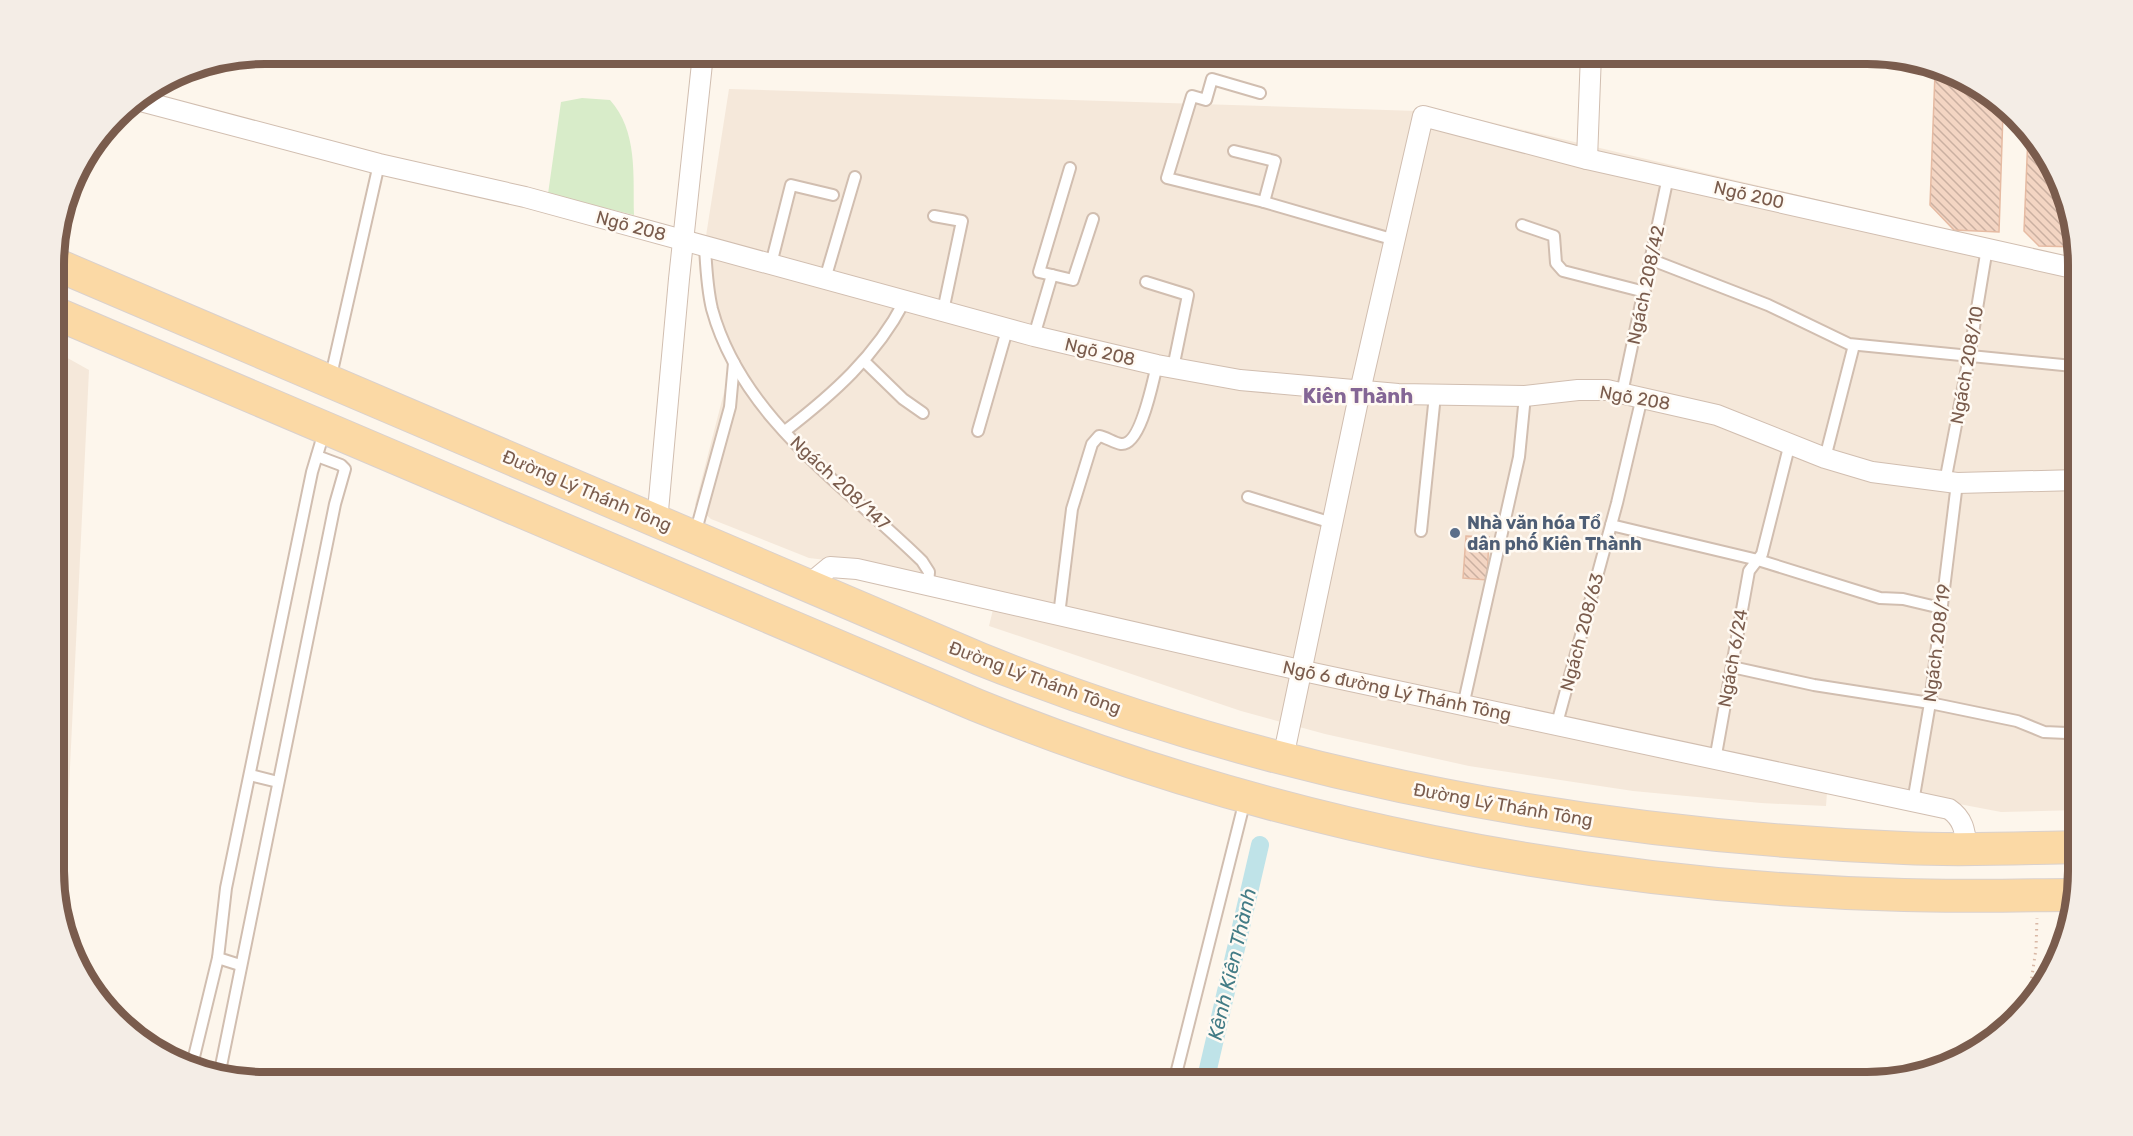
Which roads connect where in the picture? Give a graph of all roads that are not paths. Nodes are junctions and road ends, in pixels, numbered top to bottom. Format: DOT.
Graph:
graph roads {
  1 [pos="1591,64"];
  2 [pos="703,65"];
  3 [pos="1260,93"];
  4 [pos="148,103"];
  5 [pos="1234,151"];
  6 [pos="1587,159"];
  7 [pos="379,164"];
  8 [pos="1070,168"];
  9 [pos="855,177"];
  10 [pos="1668,177"];
  11 [pos="833,195"];
  12 [pos="1264,202"];
  13 [pos="934,216"];
  14 [pos="1093,219"];
  15 [pos="1522,225"];
  16 [pos="683,240"];
  17 [pos="1395,240"];
  18 [pos="705,246"];
  19 [pos="1987,248"];
  20 [pos="1652,260"];
  21 [pos="771,264"];
  22 [pos="2068,267"];
  23 [pos="65,269"];
  24 [pos="1052,275"];
  25 [pos="825,279"];
  26 [pos="1146,282"];
  27 [pos="1645,292"];
  28 [pos="904,302"];
  29 [pos="943,311"];
  30 [pos="65,318"];
  31 [pos="1007,330"];
  32 [pos="1034,336"];
  33 [pos="1854,345"];
  34 [pos="1970,357"];
  35 [pos="865,362"];
  36 [pos="734,363"];
  37 [pos="1165,366"];
  38 [pos="2068,366"];
  39 [pos="329,381"];
  40 [pos="1360,391"];
  41 [pos="1622,393"];
  42 [pos="1435,395"];
  43 [pos="1525,396"];
  44 [pos="1642,397"];
  45 [pos="923,413"];
  46 [pos="785,431"];
  47 [pos="978,431"];
  48 [pos="321,442"];
  49 [pos="1790,443"];
  50 [pos="1825,458"];
  51 [pos="2068,480"];
  52 [pos="1951,483"];
  53 [pos="1248,497"];
  54 [pos="657,522"];
  55 [pos="1332,523"];
  56 [pos="1611,525"];
  57 [pos="1420,531"];
  58 [pos="694,537"];
  59 [pos="1758,560"];
  60 [pos="928,585"];
  61 [pos="807,586"];
  62 [pos="1941,608"];
  63 [pos="1059,615"];
  64 [pos="956,649"];
  65 [pos="1732,667"];
  66 [pos="1301,671"];
  67 [pos="943,692"];
  68 [pos="1930,703"];
  69 [pos="1463,706"];
  70 [pos="1556,727"];
  71 [pos="2067,734"];
  72 [pos="1283,758"];
  73 [pos="1715,760"];
  74 [pos="253,776"];
  75 [pos="275,782"];
  76 [pos="1246,797"];
  77 [pos="1913,802"];
  78 [pos="1870,846"];
  79 [pos="2068,847"];
  80 [pos="1967,849"];
  81 [pos="1866,893"];
  82 [pos="2067,895"];
  83 [pos="220,958"];
  84 [pos="238,964"];
  85 [pos="194,1058"];
  86 [pos="220,1066"];
  87 [pos="1177,1071"];
  1 -- 6 [label="street"];
  2 -- 16 [label="street"];
  3 -- 12 [label="lane"];
  4 -- 7 [label="street, Ngõ 208"];
  5 -- 12 [label="lane"];
  6 -- 10 [label="street, Ngõ 200"];
  6 -- 17 [label="street, Ngõ 200"];
  7 -- 16 [label="street, Ngõ 208"];
  7 -- 39 [label="lane"];
  8 -- 24 [label="lane"];
  9 -- 25 [label="lane"];
  10 -- 19 [label="street, Ngõ 200"];
  10 -- 20 [label="lane, Ngách 208/42"];
  11 -- 21 [label="lane"];
  12 -- 17 [label="lane"];
  13 -- 29 [label="lane"];
  14 -- 24 [label="lane"];
  15 -- 27 [label="lane"];
  16 -- 18 [label="street, Ngõ 208"];
  16 -- 54 [label="street"];
  17 -- 40 [label="street"];
  18 -- 21 [label="street, Ngõ 208"];
  18 -- 36 [label="lane, Ngách 208/147"];
  19 -- 22 [label="street, Ngõ 200"];
  19 -- 34 [label="lane, Ngách 208/10"];
  20 -- 27 [label="lane, Ngách 208/42"];
  20 -- 33 [label="lane"];
  21 -- 25 [label="street, Ngõ 208"];
  23 -- 39 [label="main road, Đường Lý Thánh Tông"];
  24 -- 32 [label="lane"];
  25 -- 28 [label="street, Ngõ 208"];
  26 -- 37 [label="lane"];
  27 -- 41 [label="lane, Ngách 208/42"];
  28 -- 29 [label="street, Ngõ 208"];
  28 -- 35 [label="lane"];
  29 -- 31 [label="street, Ngõ 208"];
  30 -- 48 [label="main road"];
  31 -- 32 [label="street, Ngõ 208"];
  31 -- 47 [label="lane"];
  32 -- 37 [label="street, Ngõ 208"];
  33 -- 34 [label="lane"];
  33 -- 50 [label="lane"];
  34 -- 38 [label="lane"];
  34 -- 52 [label="lane, Ngách 208/10"];
  35 -- 45 [label="lane"];
  35 -- 46 [label="lane"];
  36 -- 46 [label="lane, Ngách 208/147"];
  36 -- 58 [label="lane"];
  37 -- 40 [label="street, Ngõ 208"];
  37 -- 63 [label="lane"];
  39 -- 54 [label="main road, Đường Lý Thánh Tông"];
  40 -- 42 [label="street, Ngõ 208"];
  40 -- 55 [label="street"];
  41 -- 43 [label="street, Ngõ 208"];
  41 -- 44 [label="street, Ngõ 208"];
  42 -- 43 [label="street, Ngõ 208"];
  42 -- 57 [label="lane"];
  43 -- 69 [label="lane"];
  44 -- 49 [label="street, Ngõ 208"];
  44 -- 56 [label="lane, Ngách 208/63"];
  46 -- 60 [label="lane, Ngách 208/147"];
  48 -- 67 [label="main road"];
  48 -- 74 [label="lane"];
  48 -- 75 [label="lane"];
  49 -- 50 [label="street, Ngõ 208"];
  49 -- 59 [label="lane, Ngách 6/24"];
  50 -- 52 [label="street, Ngõ 208"];
  51 -- 52 [label="street, Ngõ 208"];
  52 -- 62 [label="lane, Ngách 208/19"];
  53 -- 55 [label="lane"];
  54 -- 58 [label="main road, Đường Lý Thánh Tông"];
  55 -- 66 [label="street"];
  56 -- 59 [label="lane"];
  56 -- 70 [label="lane, Ngách 208/63"];
  58 -- 61 [label="main road, Đường Lý Thánh Tông"];
  59 -- 62 [label="lane"];
  59 -- 65 [label="lane, Ngách 6/24"];
  60 -- 61 [label="street, Ngõ 6 đường Lý Thánh Tông"];
  60 -- 63 [label="street, Ngõ 6 đường Lý Thánh Tông"];
  61 -- 64 [label="main road, Đường Lý Thánh Tông"];
  62 -- 68 [label="lane, Ngách 208/19"];
  63 -- 66 [label="street, Ngõ 6 đường Lý Thánh Tông"];
  64 -- 67 [label="main road"];
  64 -- 72 [label="main road, Đường Lý Thánh Tông"];
  65 -- 68 [label="lane"];
  65 -- 73 [label="lane, Ngách 6/24"];
  66 -- 69 [label="street, Ngõ 6 đường Lý Thánh Tông"];
  66 -- 72 [label="street"];
  67 -- 76 [label="main road"];
  68 -- 71 [label="lane"];
  68 -- 77 [label="lane, Ngách 208/19"];
  69 -- 70 [label="street, Ngõ 6 đường Lý Thánh Tông"];
  70 -- 73 [label="street, Ngõ 6 đường Lý Thánh Tông"];
  72 -- 78 [label="main road, Đường Lý Thánh Tông"];
  73 -- 77 [label="street, Ngõ 6 đường Lý Thánh Tông"];
  74 -- 75 [label="lane"];
  74 -- 83 [label="lane"];
  75 -- 84 [label="lane"];
  76 -- 81 [label="main road"];
  76 -- 87 [label="lane"];
  77 -- 80 [label="street, Ngõ 6 đường Lý Thánh Tông"];
  78 -- 80 [label="main road, Đường Lý Thánh Tông"];
  78 -- 81 [label="main road"];
  79 -- 80 [label="main road, Đường Lý Thánh Tông"];
  81 -- 82 [label="main road"];
  83 -- 84 [label="lane"];
  83 -- 85 [label="lane"];
  84 -- 86 [label="lane"];
}
